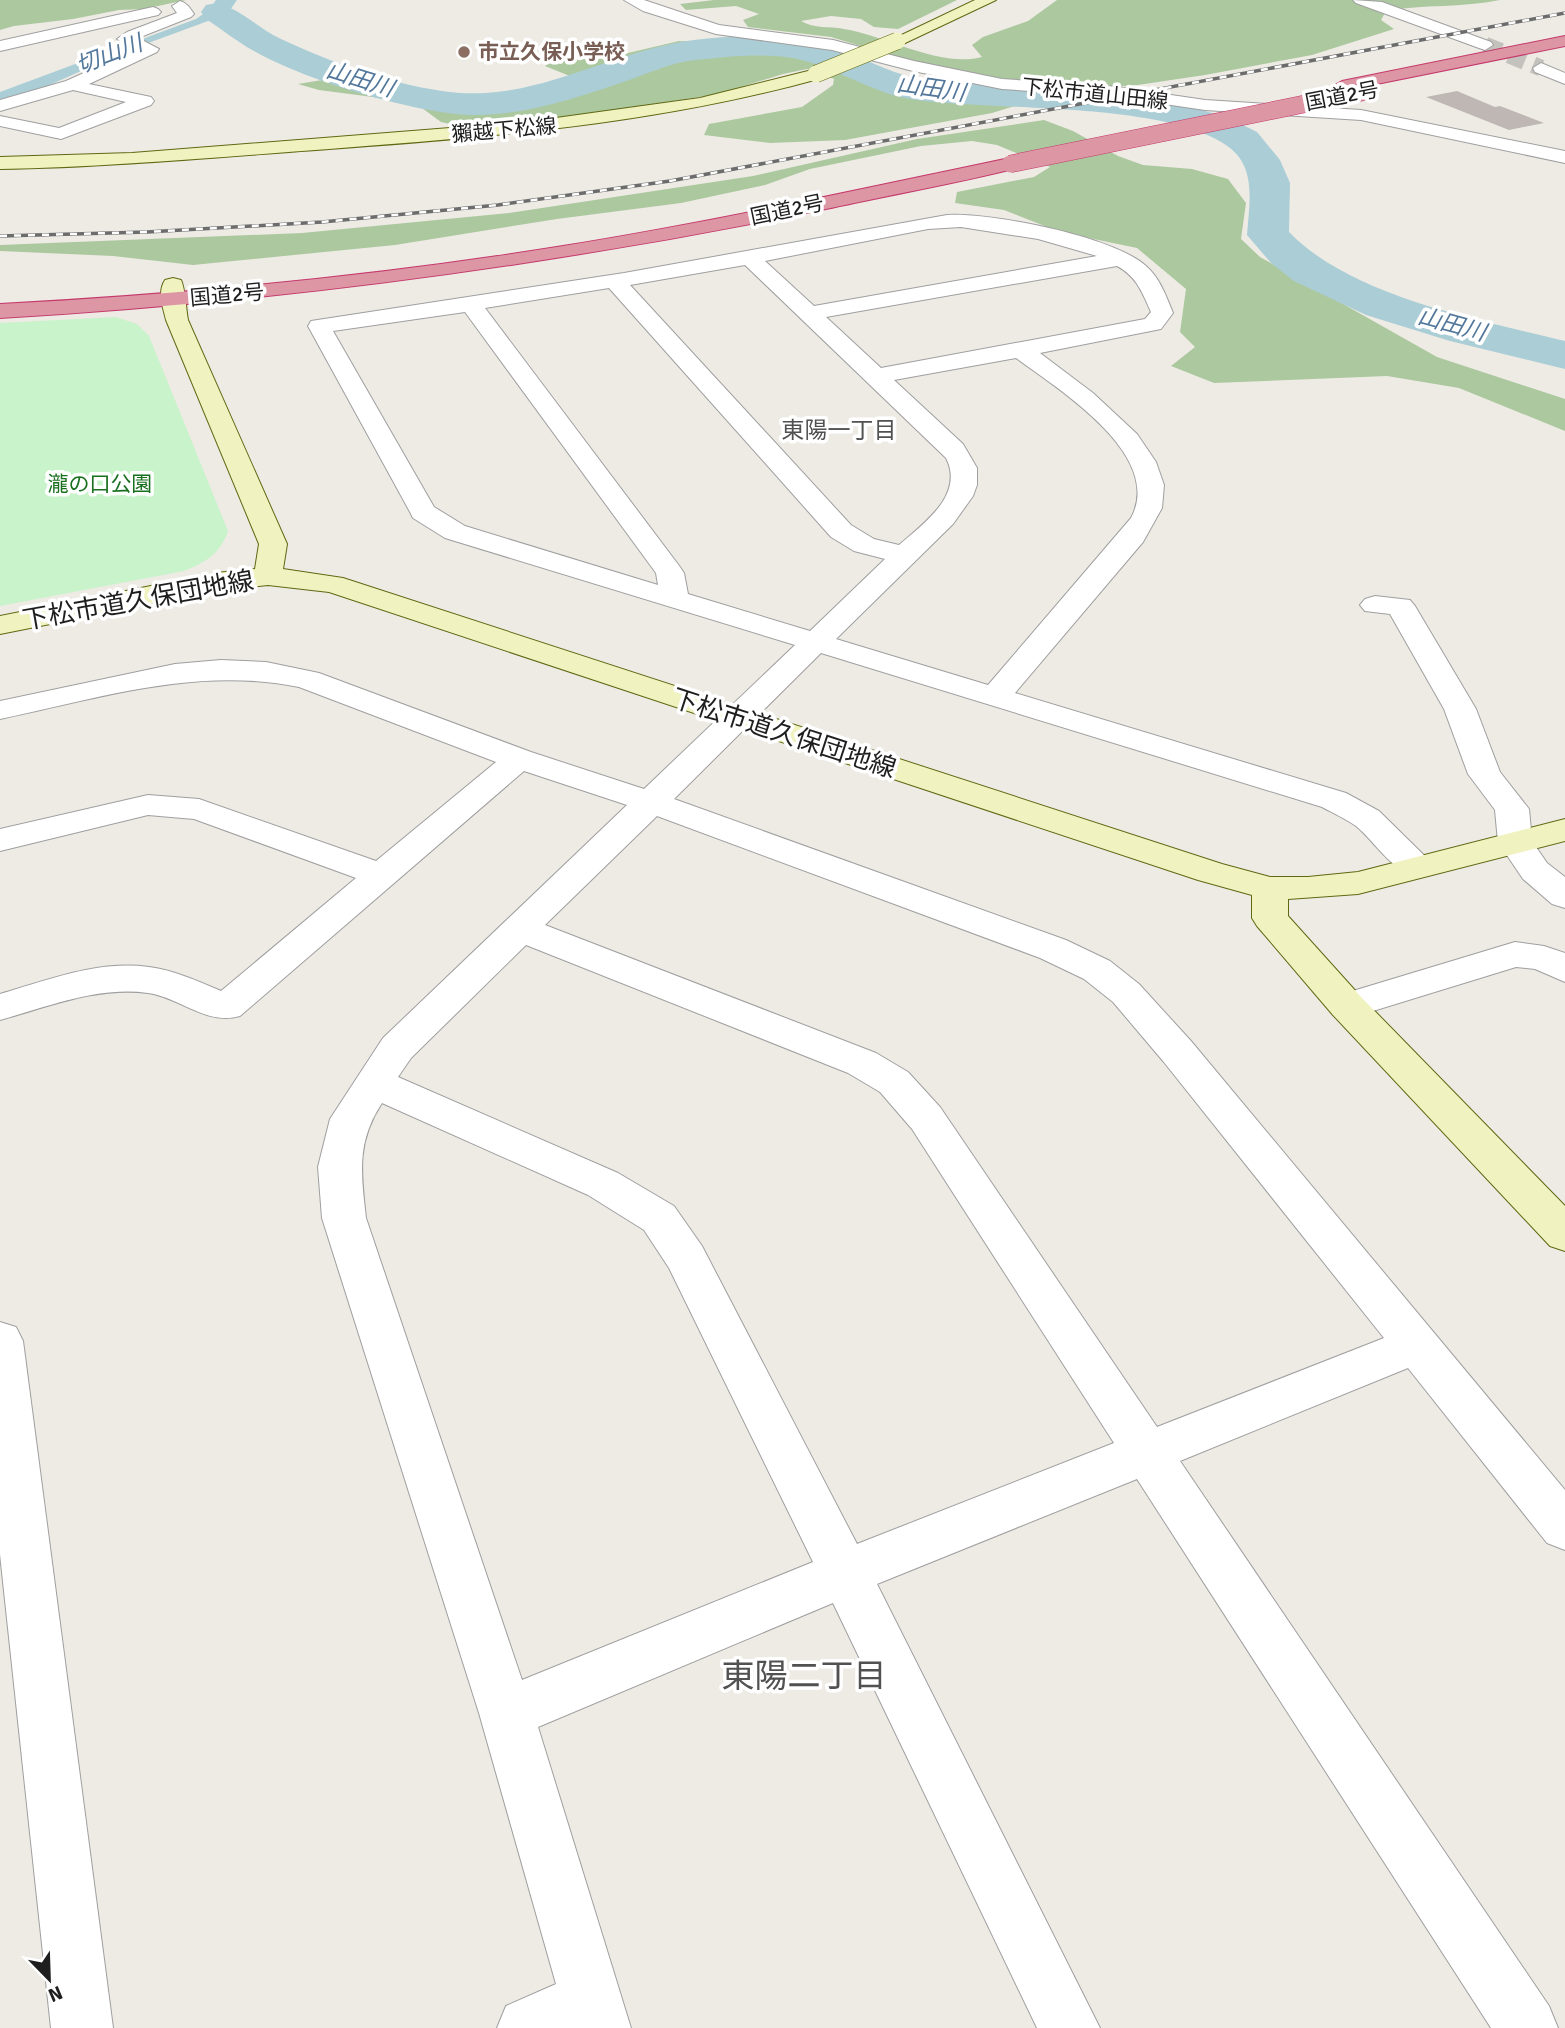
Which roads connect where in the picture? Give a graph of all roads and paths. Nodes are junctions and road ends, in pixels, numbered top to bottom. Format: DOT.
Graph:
graph roads {
  1 [pos="632,0"];
  2 [pos="988,0"];
  3 [pos="1361,0"];
  4 [pos="1565,41"];
  5 [pos="1485,45"];
  6 [pos="0,46"];
  7 [pos="1565,52"];
  8 [pos="1541,68"];
  9 [pos="1565,79"];
  10 [pos="72,85"];
  11 [pos="0,106"];
  12 [pos="0,121"];
  13 [pos="1565,157"];
  14 [pos="1002,160"];
  15 [pos="0,163"];
  16 [pos="1119,258"];
  17 [pos="751,259"];
  18 [pos="615,282"];
  19 [pos="173,292"];
  20 [pos="0,296"];
  21 [pos="471,305"];
  22 [pos="0,311"];
  23 [pos="810,313"];
  24 [pos="1021,350"];
  25 [pos="877,376"];
  26 [pos="905,555"];
  27 [pos="268,576"];
  28 [pos="674,597"];
  29 [pos="1375,606"];
  30 [pos="0,625"];
  31 [pos="814,643"];
  32 [pos="995,696"];
  33 [pos="0,710"];
  34 [pos="738,718"];
  35 [pos="519,759"];
  36 [pos="651,802"];
  37 [pos="1565,830"];
  38 [pos="0,840"];
  39 [pos="1515,842"];
  40 [pos="1418,867"];
  41 [pos="383,876"];
  42 [pos="1270,888"];
  43 [pos="1565,896"];
  44 [pos="520,929"];
  45 [pos="1565,969"];
  46 [pos="1347,1006"];
  47 [pos="0,1007"];
  48 [pos="374,1083"];
  49 [pos="1565,1234"];
  50 [pos="0,1341"];
  51 [pos="1416,1345"];
  52 [pos="1146,1451"];
  53 [pos="1565,1528"];
  54 [pos="845,1573"];
  55 [pos="506,1713"];
  56 [pos="595,2014"];
  57 [pos="82,2028"];
  58 [pos="528,2028"];
  59 [pos="1069,2028"];
  60 [pos="1527,2028"];
  1 -- 13 [label="street, 下松市道山田線"];
  2 -- 15 [label="street, 獺越下松線, bridge"];
  3 -- 5 [label="street"];
  4 -- 14 [label="highway, 国道2号"];
  6 -- 10 [label="street"];
  7 -- 14 [label="highway, 国道2号, bridge"];
  8 -- 9 [label="street"];
  10 -- 11 [label="street"];
  10 -- 12 [label="street"];
  14 -- 19 [label="highway, 国道2号"];
  16 -- 17 [label="street"];
  16 -- 23 [label="street"];
  16 -- 24 [label="street"];
  17 -- 18 [label="street"];
  17 -- 23 [label="street"];
  18 -- 21 [label="street"];
  18 -- 26 [label="street"];
  19 -- 20 [label="highway, 国道2号"];
  19 -- 22 [label="highway, 国道2号"];
  19 -- 27 [label="street"];
  21 -- 28 [label="street"];
  21 -- 28 [label="street"];
  23 -- 25 [label="street"];
  24 -- 25 [label="street"];
  24 -- 32 [label="street"];
  25 -- 26 [label="street"];
  26 -- 31 [label="street"];
  27 -- 30 [label="street, 下松市道久保団地線"];
  27 -- 34 [label="street, 下松市道久保団地線"];
  28 -- 31 [label="street"];
  29 -- 39 [label="street"];
  31 -- 32 [label="street"];
  31 -- 34 [label="street"];
  32 -- 40 [label="street"];
  33 -- 35 [label="street"];
  34 -- 36 [label="street"];
  34 -- 42 [label="street, 下松市道久保団地線"];
  35 -- 36 [label="street"];
  35 -- 41 [label="street"];
  36 -- 44 [label="street"];
  36 -- 51 [label="street"];
  37 -- 39 [label="street, 下松市道久保団地線"];
  38 -- 41 [label="street"];
  39 -- 40 [label="street, 下松市道久保団地線"];
  39 -- 43 [label="street"];
  40 -- 42 [label="street, 下松市道久保団地線"];
  41 -- 47 [label="street"];
  42 -- 46 [label="street"];
  44 -- 48 [label="street"];
  44 -- 52 [label="street"];
  45 -- 46 [label="street"];
  46 -- 49 [label="street"];
  48 -- 54 [label="street"];
  48 -- 55 [label="street"];
  50 -- 57 [label="street"];
  51 -- 52 [label="street"];
  51 -- 53 [label="street"];
  52 -- 54 [label="street"];
  52 -- 60 [label="street"];
  54 -- 55 [label="street"];
  54 -- 59 [label="street"];
  55 -- 56 [label="street"];
  56 -- 58 [label="street"];
}
